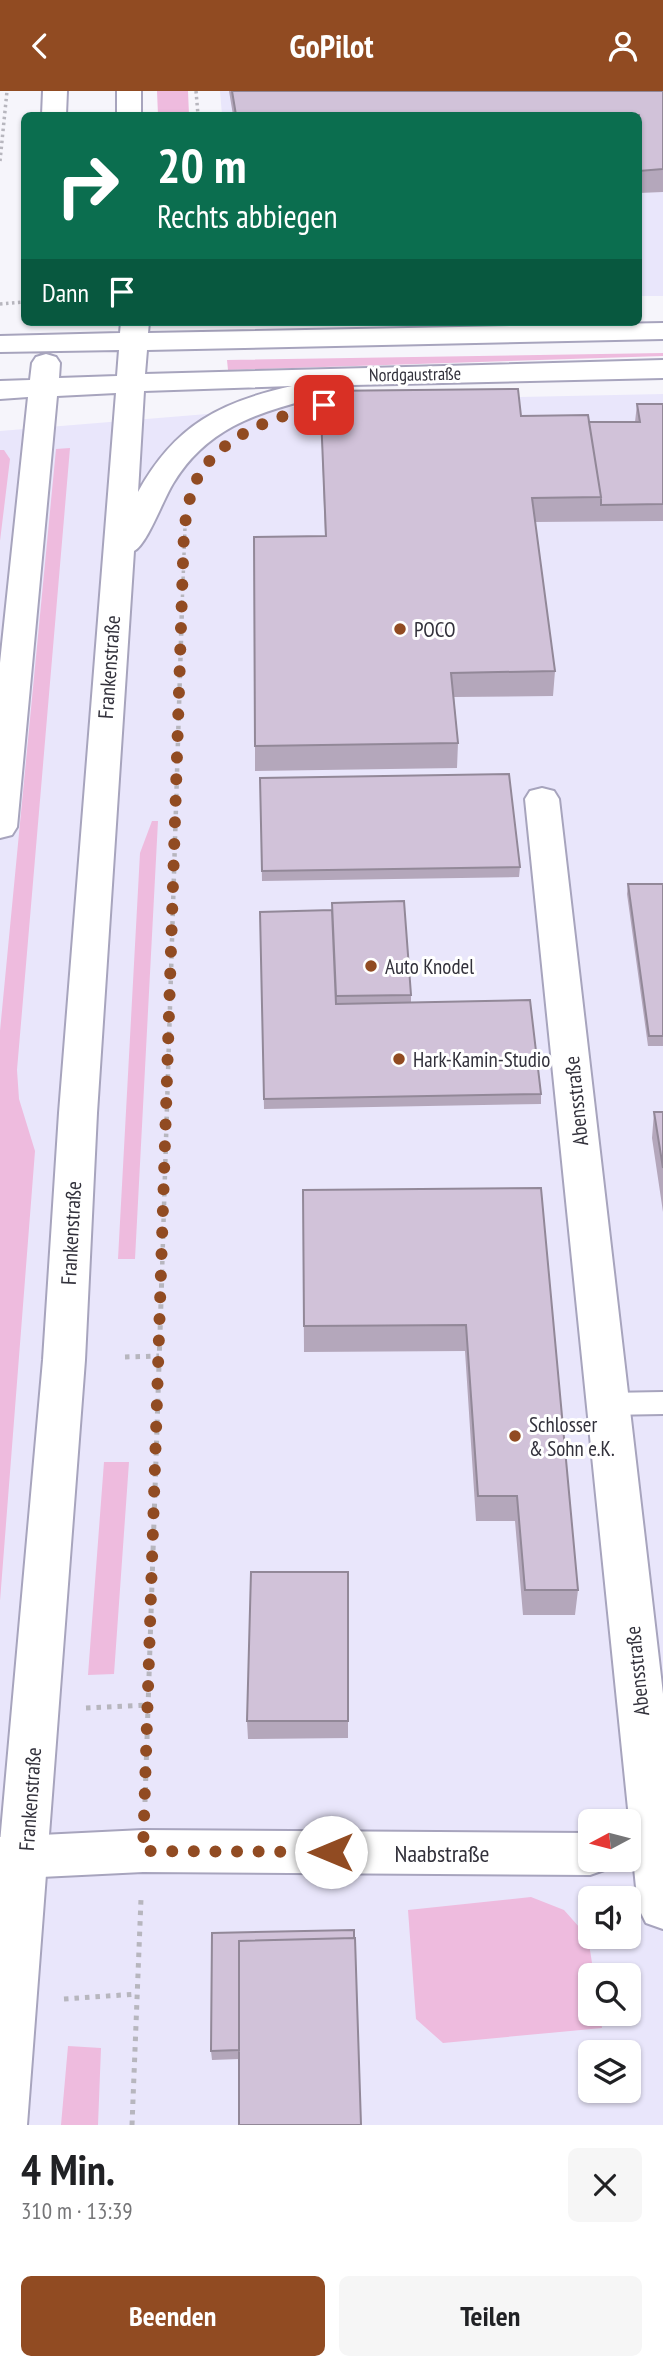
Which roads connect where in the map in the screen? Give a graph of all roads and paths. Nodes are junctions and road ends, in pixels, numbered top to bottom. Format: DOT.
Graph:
graph roads {
  1 [pos="7,91"];
  2 [pos="55,91"];
  3 [pos="128,91"];
  4 [pos="196,91"];
  5 [pos="54,112"];
  6 [pos="130,112"];
  7 [pos="198,112"];
  8 [pos="0,161"];
  9 [pos="21,302"];
  10 [pos="0,304"];
  11 [pos="135,331"];
  12 [pos="663,331"];
  13 [pos="48,332"];
  14 [pos="0,344"];
  15 [pos="663,369"];
  16 [pos="405,374"];
  17 [pos="132,383"];
  18 [pos="45,388"];
  19 [pos="0,390"];
  20 [pos="186,519"];
  21 [pos="116,567"];
  22 [pos="542,799"];
  23 [pos="0,827"];
  24 [pos="159,1356"];
  25 [pos="125,1357"];
  26 [pos="663,1403"];
  27 [pos="607,1404"];
  28 [pos="143,1851"];
  29 [pos="578,1854"];
  30 [pos="650,1854"];
  31 [pos="13,1857"];
  32 [pos="663,1907"];
  33 [pos="137,1994"];
  34 [pos="13,2001"];
  35 [pos="1,2125"];
  36 [pos="132,2125"];
  1 -- 8 [label="path"];
  2 -- 5 [label="main road"];
  3 -- 6 [label="main road"];
  4 -- 7 [label="path"];
  9 -- 10 [label="path"];
  11 -- 12 [label="main road, Nordgaustraße"];
  11 -- 13 [label="main road, Nordgaustraße"];
  11 -- 17 [label="main road, Frankenstraße"];
  13 -- 14 [label="main road, Nordgaustraße"];
  13 -- 18 [label="main road"];
  15 -- 16 [label="main road, Nordgaustraße"];
  16 -- 17 [label="main road, Nordgaustraße"];
  16 -- 21 [label="main road"];
  17 -- 18 [label="main road, Nordgaustraße"];
  17 -- 21 [label="main road, Frankenstraße"];
  18 -- 19 [label="main road, Nordgaustraße"];
  18 -- 23 [label="main road"];
  20 -- 24 [label="path"];
  21 -- 31 [label="main road, Frankenstraße"];
  22 -- 27 [label="main road, Abensstraße"];
  24 -- 25 [label="path"];
  24 -- 28 [label="path"];
  26 -- 27 [label="lane"];
  27 -- 30 [label="main road, Abensstraße"];
  28 -- 29 [label="main road, Naabstraße"];
  28 -- 31 [label="main road, Naabstraße"];
  28 -- 33 [label="path"];
  30 -- 32 [label="main road, Abensstraße"];
  31 -- 34 [label="main road, Frankenstraße"];
  33 -- 34 [label="path"];
  33 -- 36 [label="path"];
  34 -- 35 [label="main road, Frankenstraße"];
}
